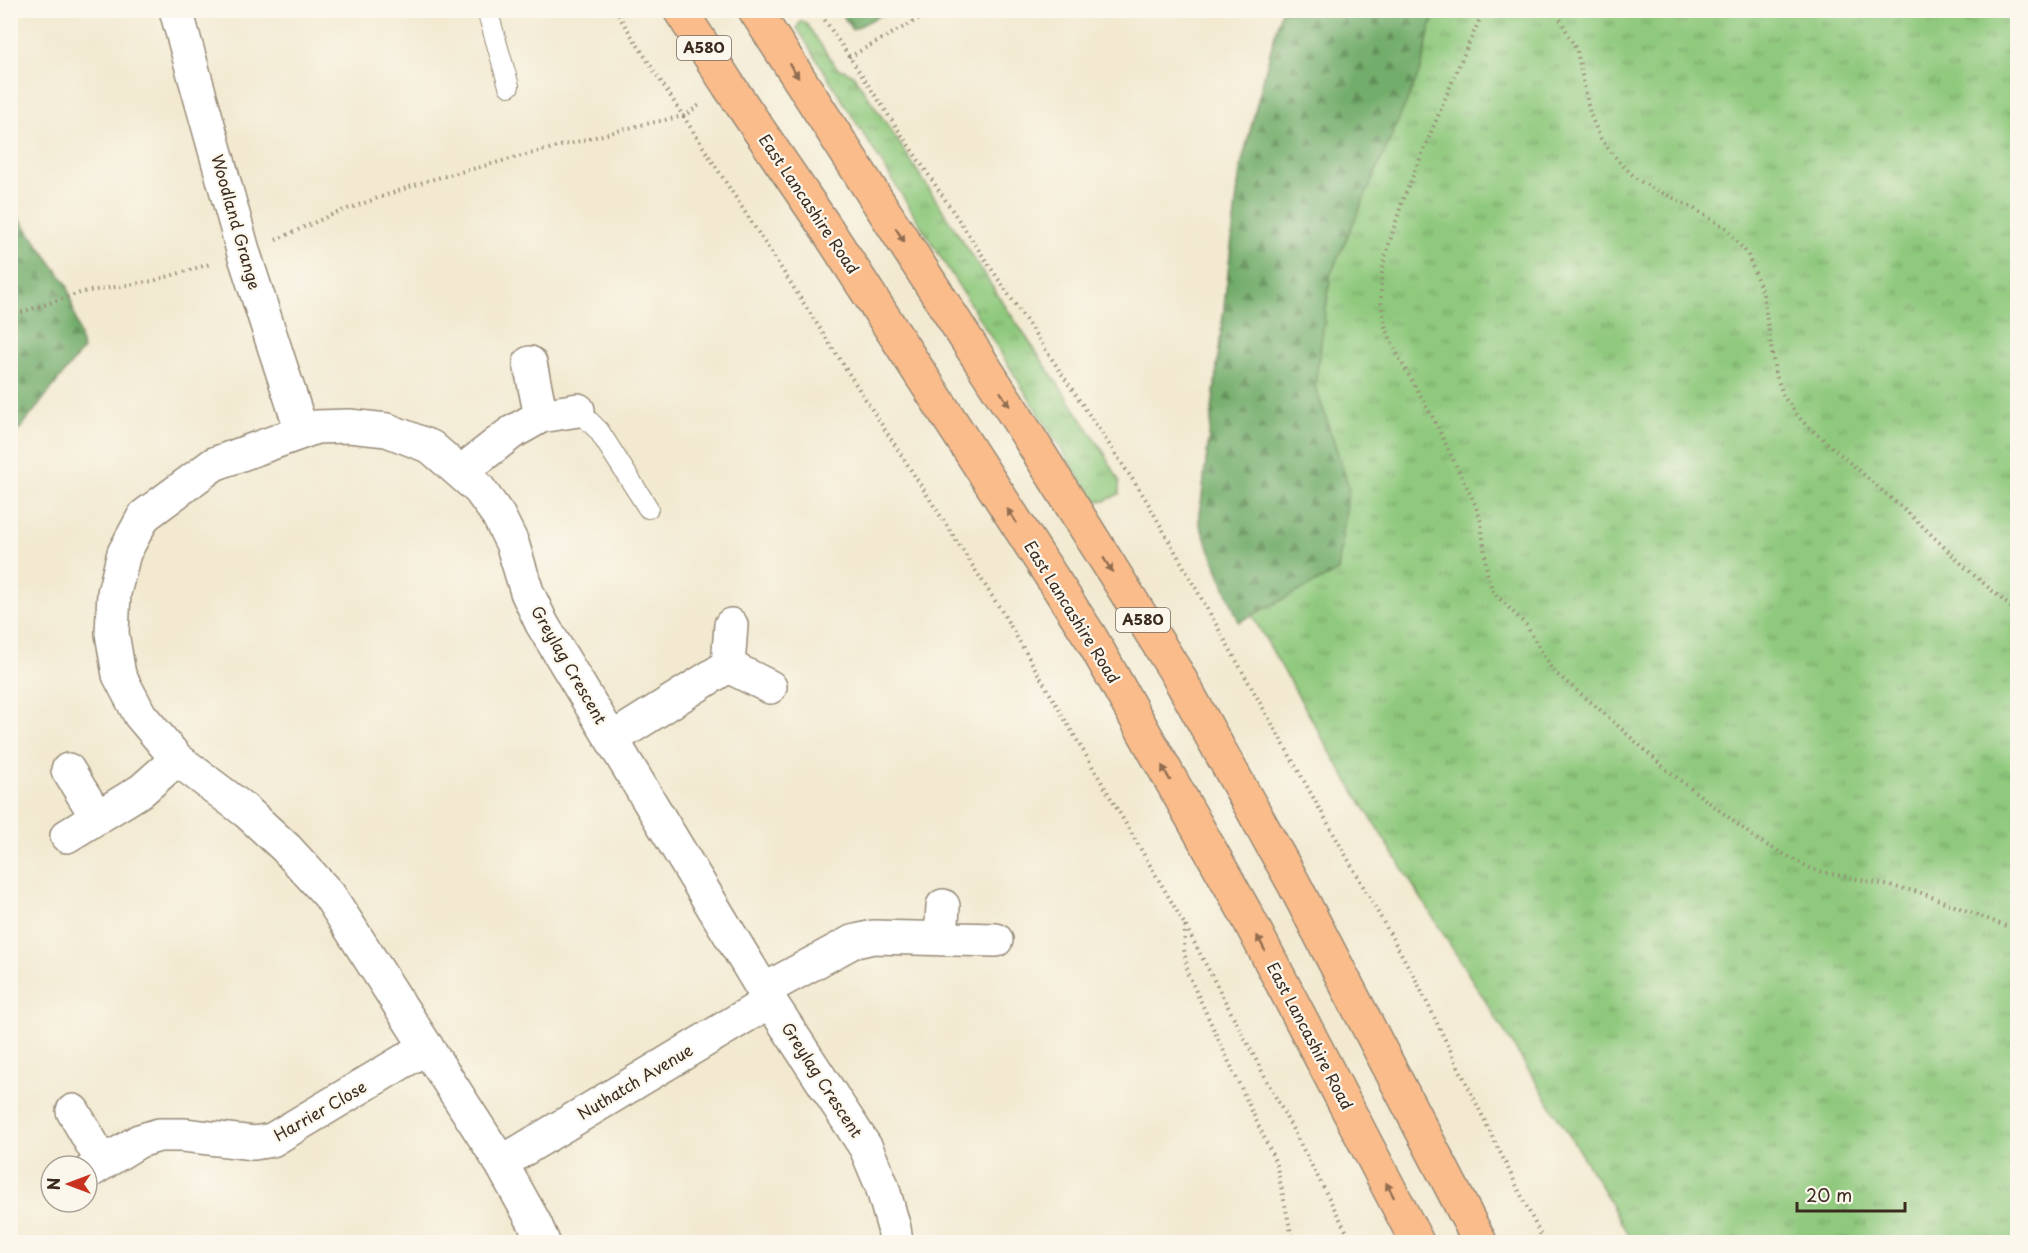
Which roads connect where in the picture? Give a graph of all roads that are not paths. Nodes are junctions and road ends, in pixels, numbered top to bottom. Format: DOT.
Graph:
graph roads {
  1 [pos="487,10"];
  2 [pos="680,10"];
  3 [pos="755,10"];
  4 [pos="179,12"];
  5 [pos="509,86"];
  6 [pos="530,363"];
  7 [pos="578,410"];
  8 [pos="541,416"];
  9 [pos="302,432"];
  10 [pos="461,472"];
  11 [pos="648,508"];
  12 [pos="731,625"];
  13 [pos="728,666"];
  14 [pos="770,687"];
  15 [pos="612,739"];
  16 [pos="177,759"];
  17 [pos="68,770"];
  18 [pos="97,818"];
  19 [pos="67,836"];
  20 [pos="943,906"];
  21 [pos="941,939"];
  22 [pos="996,940"];
  23 [pos="767,995"];
  24 [pos="427,1047"];
  25 [pos="73,1111"];
  26 [pos="90,1154"];
  27 [pos="501,1163"];
  28 [pos="99,1166"];
  29 [pos="543,1242"];
  30 [pos="897,1242"];
  31 [pos="1417,1242"];
  32 [pos="1480,1242"];
  1 -- 5 [label="lane"];
  31 -- 2 [label="highway, East Lancashire Road / A580, one-way"];
  3 -- 32 [label="highway, A580, one-way"];
  4 -- 9 [label="street, Woodland Grange"];
  6 -- 8 [label="street"];
  7 -- 8 [label="street"];
  7 -- 11 [label="lane"];
  8 -- 10 [label="street"];
  9 -- 10 [label="street, Greylag Crescent"];
  9 -- 16 [label="street, Greylag Crescent"];
  10 -- 15 [label="street, Greylag Crescent"];
  12 -- 13 [label="street"];
  13 -- 14 [label="street"];
  13 -- 15 [label="street"];
  15 -- 23 [label="street, Greylag Crescent"];
  16 -- 18 [label="street"];
  16 -- 24 [label="street, Greylag Crescent"];
  17 -- 18 [label="street"];
  18 -- 19 [label="street"];
  20 -- 21 [label="street"];
  21 -- 22 [label="street, Nuthatch Avenue"];
  21 -- 23 [label="street, Nuthatch Avenue"];
  23 -- 27 [label="street, Nuthatch Avenue"];
  23 -- 30 [label="street, Greylag Crescent"];
  24 -- 27 [label="street, Greylag Crescent"];
  24 -- 28 [label="street, Harrier Close"];
  25 -- 26 [label="street, Harrier Close"];
  27 -- 29 [label="street, Greylag Crescent"];
}
